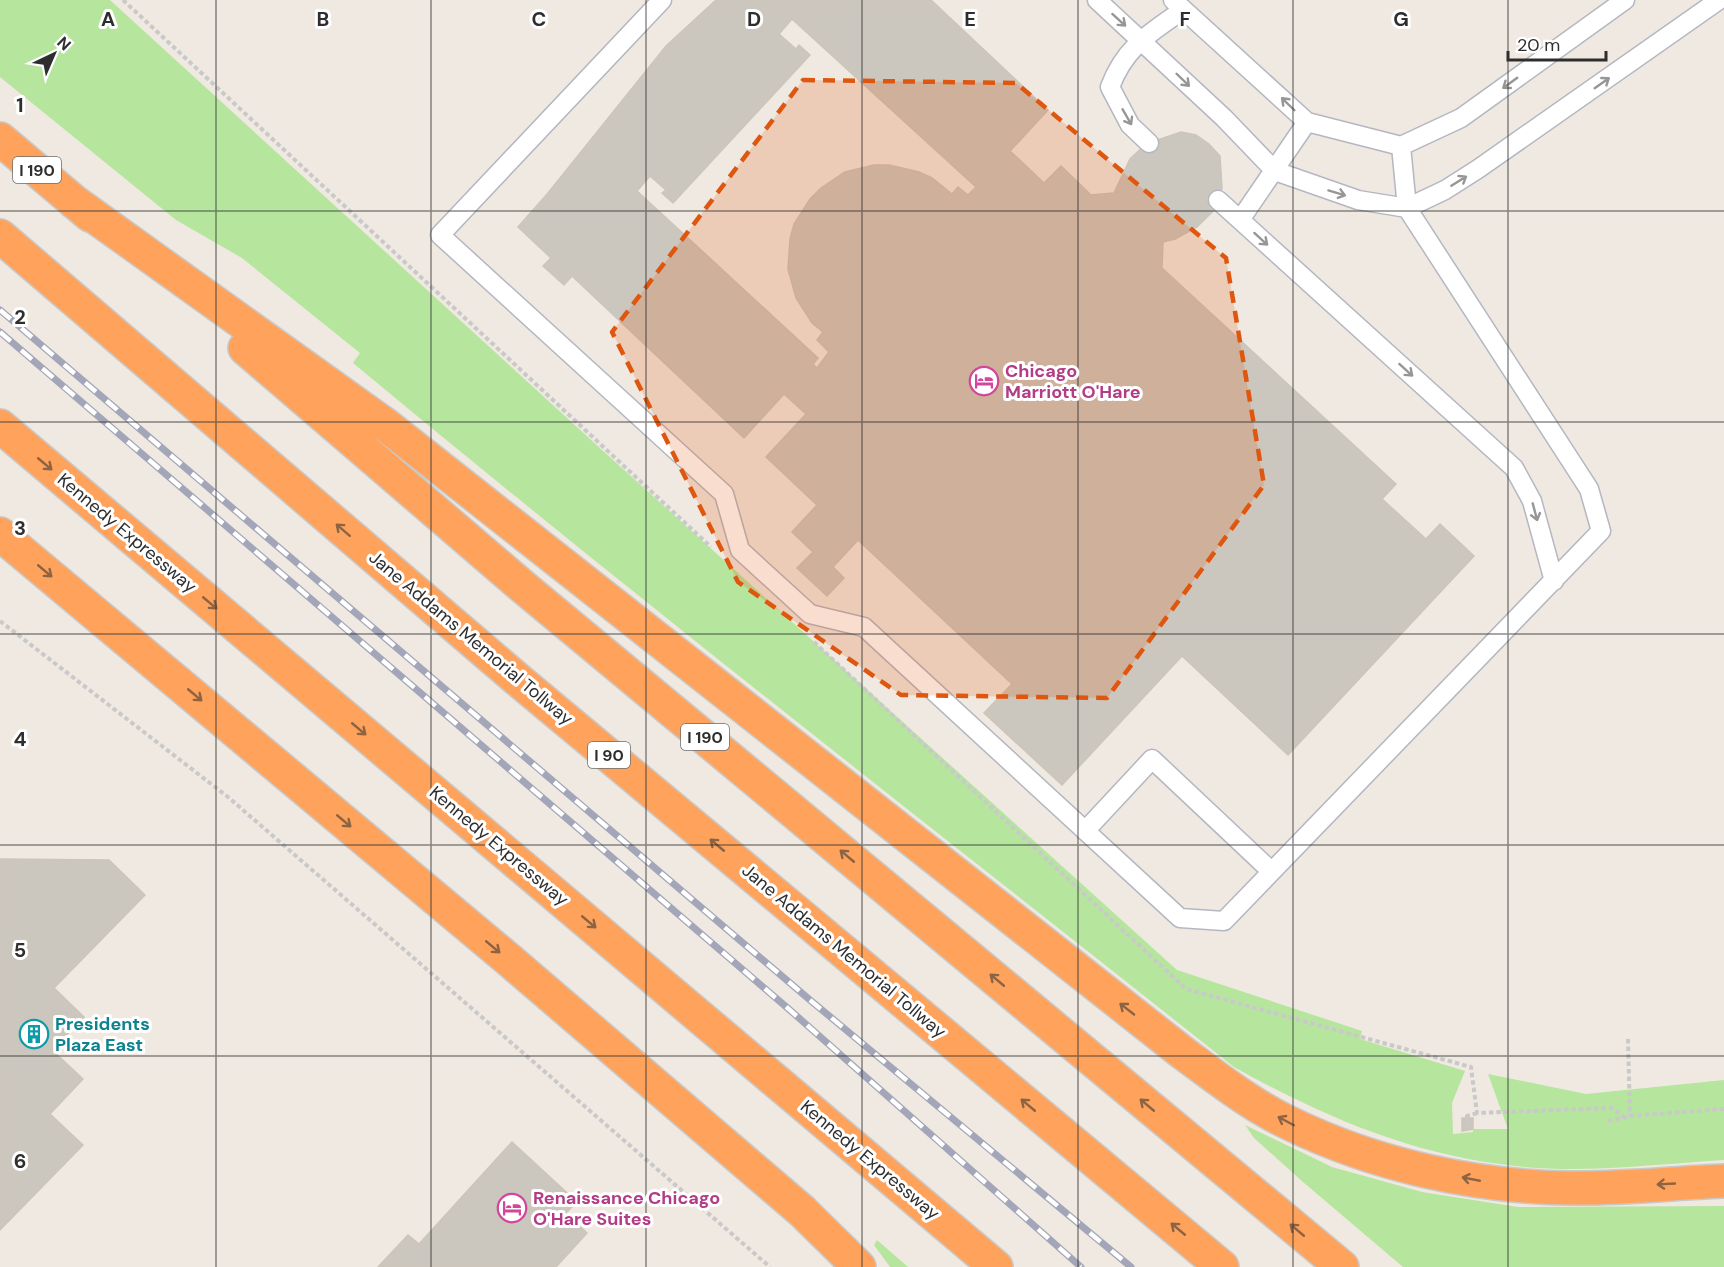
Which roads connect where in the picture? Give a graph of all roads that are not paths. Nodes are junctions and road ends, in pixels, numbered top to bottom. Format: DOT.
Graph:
graph roads {
  1 [pos="662,0"];
  2 [pos="1097,0"];
  3 [pos="1625,0"];
  4 [pos="1719,0"];
  5 [pos="1178,5"];
  6 [pos="1141,39"];
  7 [pos="1307,122"];
  8 [pos="0,139"];
  9 [pos="1149,143"];
  10 [pos="1401,146"];
  11 [pos="1275,171"];
  12 [pos="1218,200"];
  13 [pos="73,201"];
  14 [pos="1407,208"];
  15 [pos="1240,220"];
  16 [pos="0,236"];
  17 [pos="0,426"];
  18 [pos="0,534"];
  19 [pos="1554,581"];
  20 [pos="1085,831"];
  21 [pos="1271,871"];
  22 [pos="1724,1181"];
  23 [pos="859,1267"];
  24 [pos="996,1267"];
  25 [pos="1222,1267"];
  26 [pos="1342,1267"];
  1 -- 20 [label="lane"];
  2 -- 6 [label="lane, one-way"];
  3 -- 10 [label="lane, one-way"];
  14 -- 4 [label="lane, one-way"];
  5 -- 6 [label="lane"];
  7 -- 5 [label="lane, one-way"];
  6 -- 9 [label="lane, one-way"];
  6 -- 11 [label="lane, one-way"];
  7 -- 10 [label="lane"];
  7 -- 11 [label="lane"];
  8 -- 13 [label="highway, I 190"];
  10 -- 14 [label="lane"];
  11 -- 14 [label="lane, one-way"];
  11 -- 15 [label="lane"];
  12 -- 15 [label="lane"];
  22 -- 13 [label="highway, one-way"];
  26 -- 13 [label="highway, I 190, one-way"];
  14 -- 19 [label="lane"];
  15 -- 19 [label="lane, one-way"];
  25 -- 16 [label="highway, Jane Addams Memorial Tollway / I 90, one-way"];
  17 -- 24 [label="highway, Kennedy Expressway, one-way"];
  18 -- 23 [label="highway, one-way"];
  19 -- 21 [label="lane"];
  20 -- 21 [label="lane"];
  20 -- 21 [label="lane"];
}
